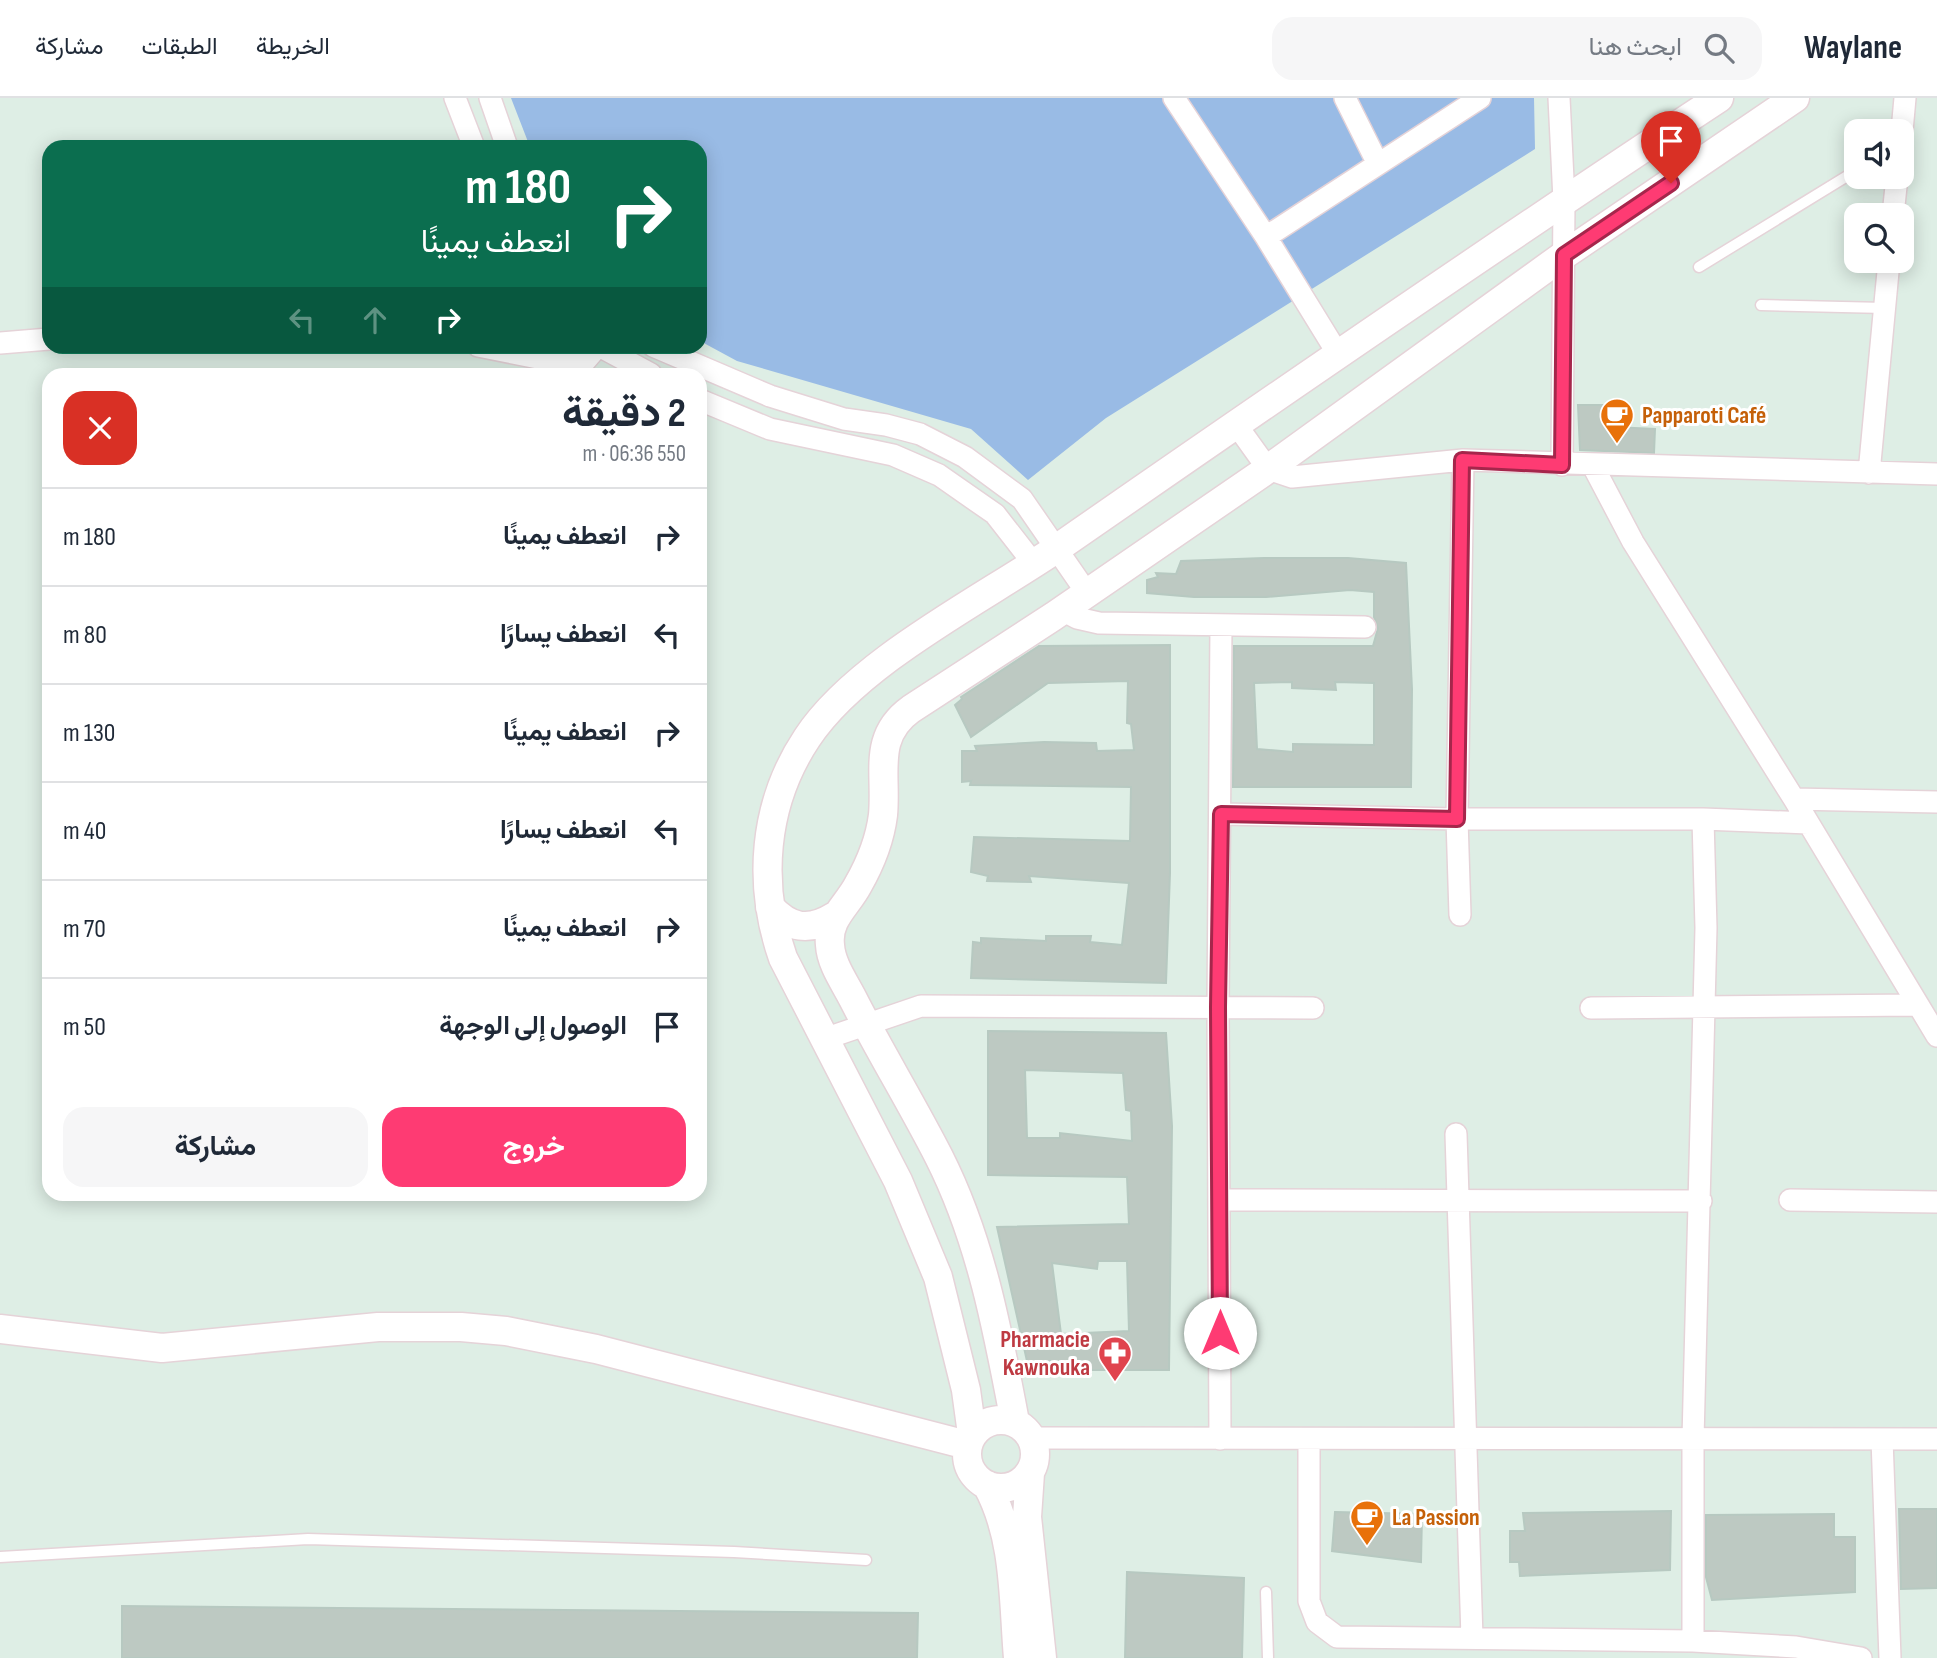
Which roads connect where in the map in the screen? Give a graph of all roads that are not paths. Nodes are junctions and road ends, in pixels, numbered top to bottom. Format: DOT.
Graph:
graph roads {
  1 [pos="455,98"];
  2 [pos="490,98"];
  3 [pos="1174,98"];
  4 [pos="1345,98"];
  5 [pos="1480,98"];
  6 [pos="1559,98"];
  7 [pos="1719,98"];
  8 [pos="1796,98"];
  9 [pos="1905,98"];
  10 [pos="1903,119"];
  11 [pos="471,140"];
  12 [pos="505,140"];
  13 [pos="1377,162"];
  14 [pos="1844,178"];
  15 [pos="1564,200"];
  16 [pos="1266,237"];
  17 [pos="1564,255"];
  18 [pos="1699,268"];
  19 [pos="1888,273"];
  20 [pos="1761,305"];
  21 [pos="1885,308"];
  22 [pos="42,340"];
  23 [pos="0,343"];
  24 [pos="518,354"];
  25 [pos="591,354"];
  26 [pos="614,354"];
  27 [pos="672,354"];
  28 [pos="1338,354"];
  29 [pos="640,368"];
  30 [pos="704,368"];
  31 [pos="707,369"];
  32 [pos="707,403"];
  33 [pos="1235,423"];
  34 [pos="1462,460"];
  35 [pos="1562,465"];
  36 [pos="1593,466"];
  37 [pos="1268,468"];
  38 [pos="1869,472"];
  39 [pos="1937,474"];
  40 [pos="1058,548"];
  41 [pos="1034,564"];
  42 [pos="1087,593"];
  43 [pos="1062,610"];
  44 [pos="1221,625"];
  45 [pos="1365,627"];
  46 [pos="1794,799"];
  47 [pos="1937,802"];
  48 [pos="1221,814"];
  49 [pos="1703,818"];
  50 [pos="1457,819"];
  51 [pos="1808,823"];
  52 [pos="769,906"];
  53 [pos="1460,915"];
  54 [pos="835,916"];
  55 [pos="1916,1005"];
  56 [pos="1218,1007"];
  57 [pos="1313,1008"];
  58 [pos="1591,1008"];
  59 [pos="1704,1009"];
  60 [pos="865,1024"];
  61 [pos="1937,1036"];
  62 [pos="824,1039"];
  63 [pos="1456,1134"];
  64 [pos="1458,1199"];
  65 [pos="1220,1200"];
  66 [pos="1790,1200"];
  67 [pos="1701,1201"];
  68 [pos="1937,1202"];
  69 [pos="0,1329"];
  70 [pos="1023,1430"];
  71 [pos="1220,1439"];
  72 [pos="1309,1439"];
  73 [pos="1466,1439"];
  74 [pos="1693,1439"];
  75 [pos="1882,1439"];
  76 [pos="1937,1439"];
  77 [pos="969,1440"];
  78 [pos="1030,1473"];
  79 [pos="987,1485"];
  80 [pos="0,1557"];
  81 [pos="866,1560"];
  82 [pos="1266,1591"];
  83 [pos="1472,1638"];
  84 [pos="1693,1641"];
  85 [pos="1018,1658"];
  86 [pos="1042,1658"];
  87 [pos="1268,1658"];
  88 [pos="1861,1658"];
  89 [pos="1890,1658"];
  1 -- 11 [label="street"];
  2 -- 12 [label="street"];
  3 -- 16 [label="street"];
  4 -- 13 [label="street"];
  5 -- 13 [label="street"];
  6 -- 15 [label="street"];
  7 -- 15 [label="street"];
  8 -- 17 [label="street"];
  9 -- 10 [label="street"];
  13 -- 16 [label="street"];
  14 -- 18 [label="lane"];
  15 -- 17 [label="street"];
  15 -- 28 [label="street"];
  16 -- 28 [label="street"];
  17 -- 35 [label="street"];
  17 -- 37 [label="street"];
  19 -- 21 [label="street"];
  20 -- 21 [label="lane"];
  21 -- 38 [label="street"];
  22 -- 23 [label="street"];
  24 -- 25 [label="street"];
  26 -- 29 [label="street"];
  27 -- 30 [label="street"];
  28 -- 33 [label="street"];
  31 -- 40 [label="street"];
  32 -- 41 [label="street"];
  33 -- 37 [label="street"];
  33 -- 40 [label="street"];
  34 -- 35 [label="street"];
  34 -- 37 [label="street"];
  34 -- 50 [label="street"];
  35 -- 36 [label="street"];
  36 -- 38 [label="street"];
  36 -- 46 [label="street"];
  37 -- 42 [label="street"];
  38 -- 39 [label="street"];
  40 -- 41 [label="street"];
  40 -- 42 [label="street"];
  41 -- 52 [label="street"];
  42 -- 43 [label="street"];
  43 -- 44 [label="street"];
  43 -- 54 [label="street"];
  44 -- 45 [label="street"];
  44 -- 48 [label="street"];
  46 -- 47 [label="street"];
  46 -- 51 [label="street"];
  48 -- 50 [label="street"];
  48 -- 56 [label="street"];
  49 -- 50 [label="street"];
  49 -- 51 [label="street"];
  49 -- 59 [label="street"];
  50 -- 53 [label="street"];
  51 -- 55 [label="street"];
  52 -- 54 [label="street"];
  52 -- 62 [label="street"];
  54 -- 60 [label="street"];
  55 -- 59 [label="street"];
  55 -- 61 [label="street"];
  56 -- 57 [label="street"];
  56 -- 60 [label="street"];
  56 -- 65 [label="street"];
  58 -- 59 [label="street"];
  59 -- 67 [label="street"];
  60 -- 62 [label="street"];
  60 -- 70 [label="street"];
  62 -- 77 [label="street"];
  63 -- 64 [label="street"];
  64 -- 65 [label="street"];
  64 -- 67 [label="street"];
  64 -- 73 [label="street"];
  65 -- 71 [label="street"];
  66 -- 68 [label="street"];
  67 -- 74 [label="street"];
  69 -- 77 [label="street"];
  70 -- 71 [label="street"];
  70 -- 77 [label="street"];
  70 -- 78 [label="street"];
  71 -- 72 [label="street"];
  72 -- 73 [label="street"];
  72 -- 83 [label="street"];
  73 -- 74 [label="street"];
  73 -- 83 [label="street"];
  74 -- 75 [label="street"];
  74 -- 84 [label="street"];
  75 -- 76 [label="street"];
  75 -- 89 [label="street"];
  77 -- 79 [label="street"];
  78 -- 79 [label="street"];
  78 -- 86 [label="street"];
  79 -- 85 [label="street"];
  80 -- 81 [label="lane"];
  82 -- 87 [label="lane"];
  83 -- 84 [label="street"];
  84 -- 88 [label="street"];
}
